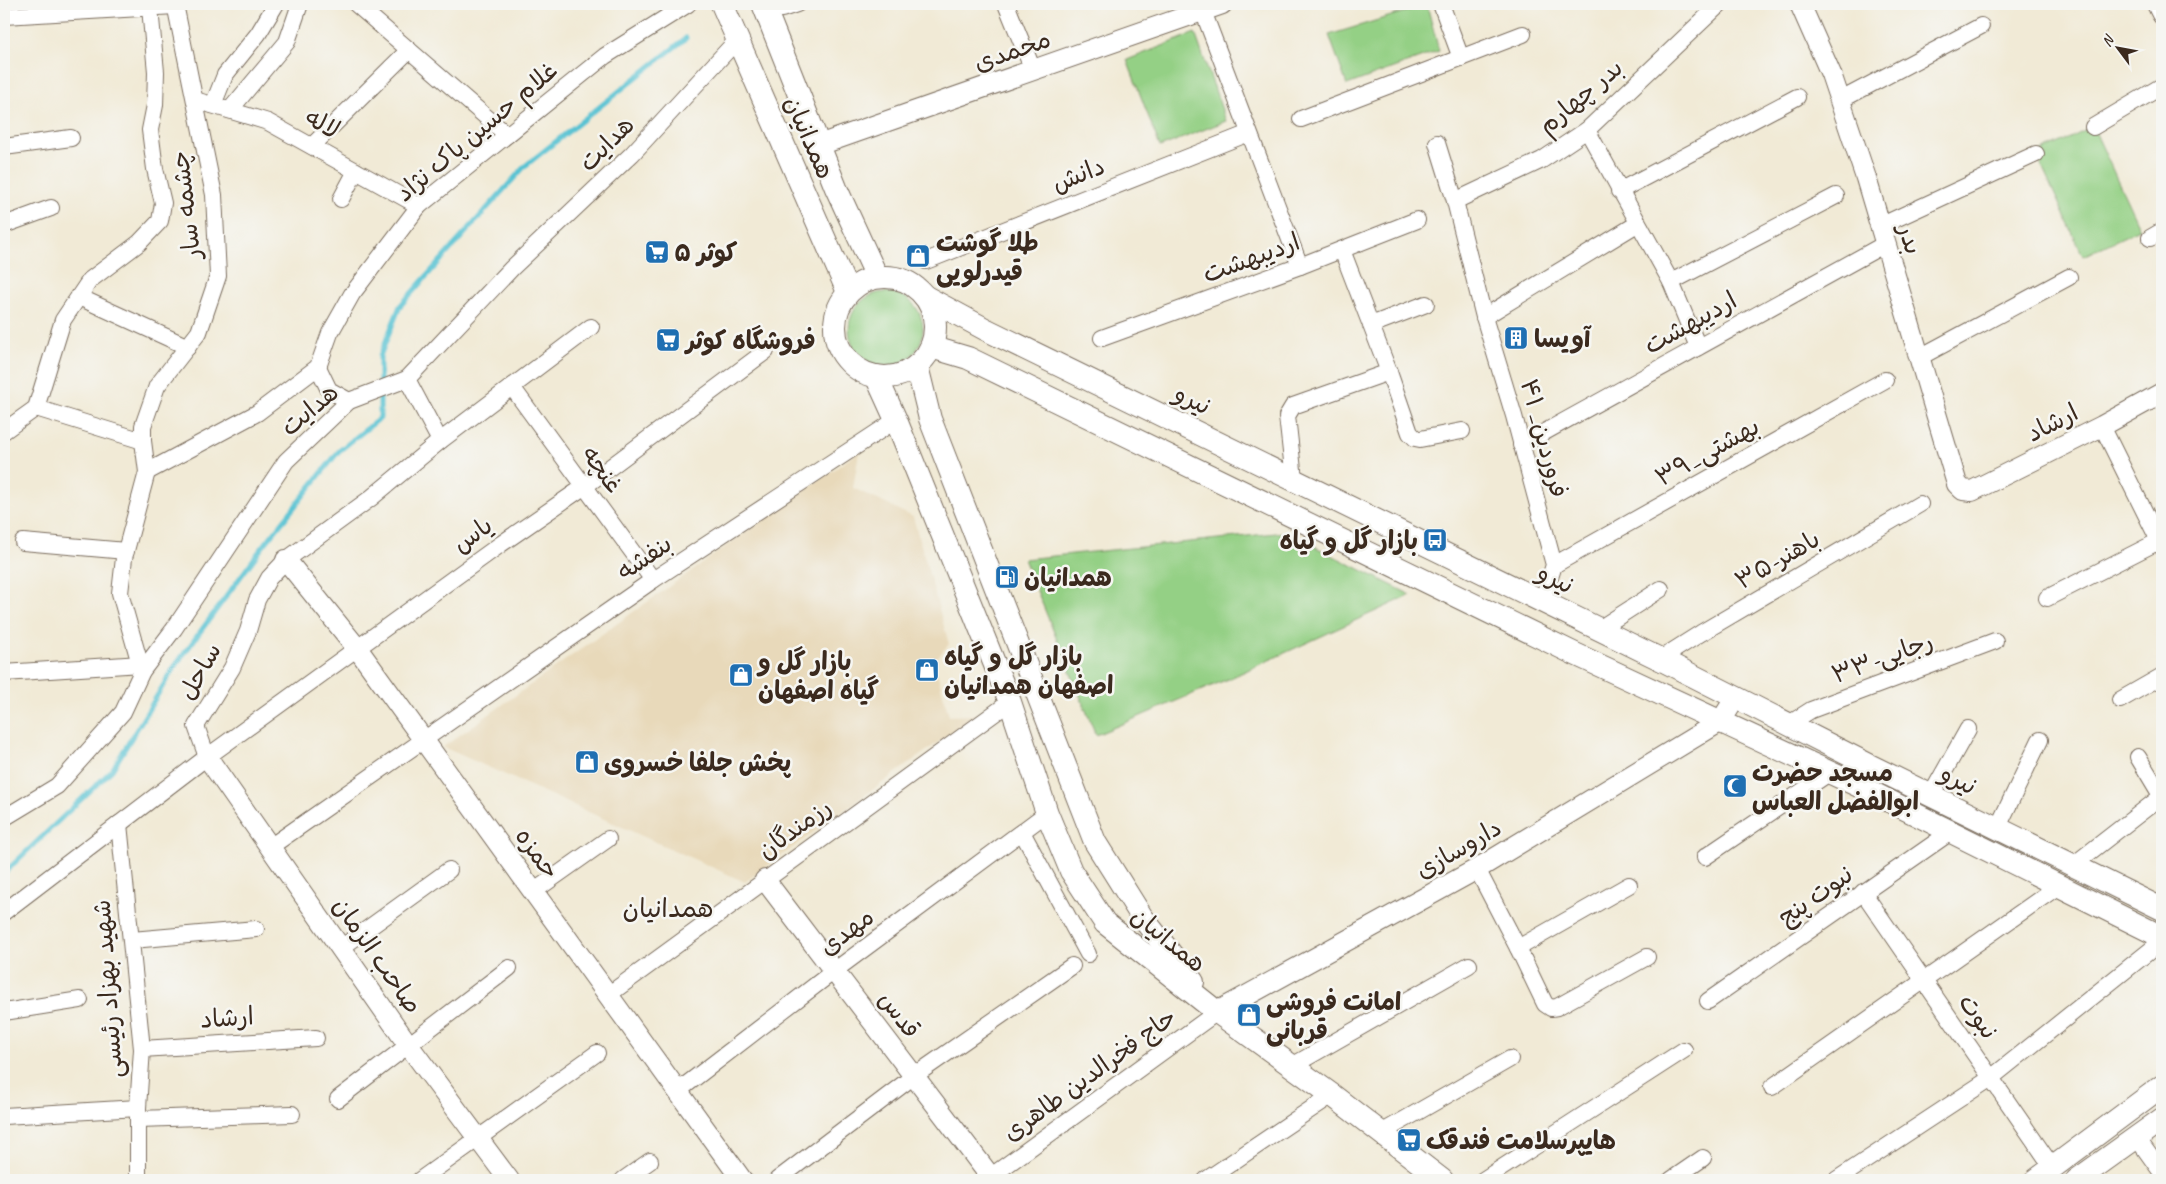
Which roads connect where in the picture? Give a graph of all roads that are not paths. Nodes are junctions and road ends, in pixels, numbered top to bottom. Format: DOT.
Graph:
graph roads {
  1 [pos="276,4"];
  2 [pos="300,4"];
  3 [pos="356,4"];
  4 [pos="688,4"];
  5 [pos="722,4"];
  6 [pos="1006,4"];
  7 [pos="1441,4"];
  8 [pos="1720,4"];
  9 [pos="1800,4"];
  10 [pos="2157,4"];
  11 [pos="175,5"];
  12 [pos="148,6"];
  13 [pos="776,7"];
  14 [pos="1212,7"];
  15 [pos="63,8"];
  16 [pos="9,12"];
  17 [pos="2162,14"];
  18 [pos="1981,26"];
  19 [pos="1523,34"];
  20 [pos="738,40"];
  21 [pos="409,50"];
  22 [pos="1461,58"];
  23 [pos="1033,70"];
  24 [pos="2162,86"];
  25 [pos="1797,97"];
  26 [pos="195,100"];
  27 [pos="1839,101"];
  28 [pos="213,105"];
  29 [pos="230,110"];
  30 [pos="1301,119"];
  31 [pos="2093,127"];
  32 [pos="1587,130"];
  33 [pos="1249,133"];
  34 [pos="508,135"];
  35 [pos="71,138"];
  36 [pos="1437,143"];
  37 [pos="819,145"];
  38 [pos="312,146"];
  39 [pos="4,147"];
  40 [pos="2036,154"];
  41 [pos="356,170"];
  42 [pos="1619,191"];
  43 [pos="1836,196"];
  44 [pos="342,199"];
  45 [pos="1455,201"];
  46 [pos="419,206"];
  47 [pos="51,208"];
  48 [pos="1417,220"];
  49 [pos="1637,224"];
  50 [pos="4,225"];
  51 [pos="1882,235"];
  52 [pos="1342,250"];
  53 [pos="926,261"];
  54 [pos="1300,266"];
  55 [pos="877,277"];
  56 [pos="2069,278"];
  57 [pos="1671,282"];
  58 [pos="848,292"];
  59 [pos="79,297"];
  60 [pos="926,297"];
  61 [pos="1426,304"];
  62 [pos="1484,317"];
  63 [pos="1371,325"];
  64 [pos="591,328"];
  65 [pos="985,328"];
  66 [pos="1102,338"];
  67 [pos="1698,346"];
  68 [pos="188,347"];
  69 [pos="931,347"];
  70 [pos="766,351"];
  71 [pos="1920,357"];
  72 [pos="968,358"];
  73 [pos="917,366"];
  74 [pos="318,367"];
  75 [pos="1389,372"];
  76 [pos="876,376"];
  77 [pos="403,380"];
  78 [pos="1885,380"];
  79 [pos="512,387"];
  80 [pos="2162,393"];
  81 [pos="357,399"];
  82 [pos="36,408"];
  83 [pos="896,420"];
  84 [pos="2102,426"];
  85 [pos="4,431"];
  86 [pos="1462,431"];
  87 [pos="143,441"];
  88 [pos="440,442"];
  89 [pos="1521,445"];
  90 [pos="147,472"];
  91 [pos="1294,479"];
  92 [pos="585,486"];
  93 [pos="1963,490"];
  94 [pos="1920,504"];
  95 [pos="23,542"];
  96 [pos="2160,544"];
  97 [pos="126,550"];
  98 [pos="286,560"];
  99 [pos="1554,565"];
  100 [pos="653,580"];
  101 [pos="1661,590"];
  102 [pos="2047,598"];
  103 [pos="1542,602"];
  104 [pos="1599,629"];
  105 [pos="1995,641"];
  106 [pos="357,648"];
  107 [pos="1660,659"];
  108 [pos="142,668"];
  109 [pos="4,673"];
  110 [pos="2162,676"];
  111 [pos="1736,697"];
  112 [pos="2120,700"];
  113 [pos="1010,702"];
  114 [pos="1721,721"];
  115 [pos="1789,724"];
  116 [pos="1968,729"];
  117 [pos="2040,740"];
  118 [pos="424,741"];
  119 [pos="207,757"];
  120 [pos="2138,757"];
  121 [pos="1829,773"];
  122 [pos="1931,795"];
  123 [pos="2162,796"];
  124 [pos="1047,813"];
  125 [pos="4,818"];
  126 [pos="119,824"];
  127 [pos="1997,828"];
  128 [pos="1952,831"];
  129 [pos="1022,832"];
  130 [pos="608,839"];
  131 [pos="270,847"];
  132 [pos="1705,857"];
  133 [pos="2072,866"];
  134 [pos="1477,868"];
  135 [pos="449,870"];
  136 [pos="765,880"];
  137 [pos="1629,885"];
  138 [pos="2060,885"];
  139 [pos="534,892"];
  140 [pos="1863,892"];
  141 [pos="2162,909"];
  142 [pos="4,912"];
  143 [pos="256,929"];
  144 [pos="2162,937"];
  145 [pos="132,940"];
  146 [pos="2162,942"];
  147 [pos="341,948"];
  148 [pos="1518,948"];
  149 [pos="1088,954"];
  150 [pos="1647,957"];
  151 [pos="1469,965"];
  152 [pos="1072,966"];
  153 [pos="509,968"];
  154 [pos="834,971"];
  155 [pos="1925,982"];
  156 [pos="608,995"];
  157 [pos="80,1000"];
  158 [pos="1708,1002"];
  159 [pos="4,1012"];
  160 [pos="1217,1012"];
  161 [pos="316,1038"];
  162 [pos="409,1046"];
  163 [pos="142,1049"];
  164 [pos="1684,1050"];
  165 [pos="597,1053"];
  166 [pos="1510,1059"];
  167 [pos="1292,1066"];
  168 [pos="914,1076"];
  169 [pos="1992,1078"];
  170 [pos="2162,1086"];
  171 [pos="1772,1087"];
  172 [pos="678,1091"];
  173 [pos="1332,1095"];
  174 [pos="338,1099"];
  175 [pos="138,1113"];
  176 [pos="292,1114"];
  177 [pos="4,1116"];
  178 [pos="2162,1119"];
  179 [pos="1381,1133"];
  180 [pos="477,1137"];
  181 [pos="2137,1138"];
  182 [pos="1703,1158"];
  183 [pos="650,1161"];
  184 [pos="2162,1173"];
  185 [pos="2045,1174"];
  186 [pos="1435,1178"];
  187 [pos="990,1179"];
  188 [pos="138,1180"];
  189 [pos="420,1180"];
  190 [pos="509,1180"];
  191 [pos="623,1180"];
  192 [pos="742,1180"];
  193 [pos="777,1180"];
  194 [pos="1206,1180"];
  195 [pos="1483,1180"];
  196 [pos="1671,1180"];
  197 [pos="1836,1180"];
  198 [pos="2077,1180"];
  1 -- 28 [label="street"];
  2 -- 29 [label="street"];
  3 -- 21 [label="street"];
  4 -- 34 [label="street, غلام حسین پاک نژاد"];
  5 -- 20 [label="main road, همدانیان"];
  6 -- 23 [label="street"];
  7 -- 22 [label="street"];
  8 -- 32 [label="street, بدر چهارم"];
  9 -- 27 [label="street, بدر"];
  10 -- 17 [label="street"];
  11 -- 12 [label="street"];
  11 -- 26 [label="street, چشمه سار"];
  12 -- 15 [label="street"];
  12 -- 59 [label="street"];
  13 -- 37 [label="main road, همدانیان"];
  14 -- 23 [label="street, محمدی"];
  14 -- 33 [label="street"];
  15 -- 16 [label="street"];
  18 -- 27 [label="street"];
  19 -- 22 [label="street"];
  20 -- 58 [label="main road, همدانیان"];
  20 -- 77 [label="street, هدایت"];
  21 -- 34 [label="street"];
  21 -- 38 [label="street"];
  22 -- 30 [label="street"];
  23 -- 37 [label="street, محمدی"];
  24 -- 31 [label="street"];
  25 -- 42 [label="street"];
  26 -- 28 [label="street, لاله"];
  26 -- 68 [label="street, چشمه سار"];
  27 -- 51 [label="street, بدر"];
  28 -- 29 [label="street, لاله"];
  29 -- 38 [label="street, لاله"];
  32 -- 42 [label="street"];
  32 -- 45 [label="street, بدر چهارم"];
  33 -- 53 [label="street, دانش"];
  33 -- 54 [label="street"];
  34 -- 46 [label="street, غلام حسین پاک نژاد"];
  35 -- 39 [label="street"];
  36 -- 45 [label="street, ۴۱ _فروردین"];
  37 -- 55 [label="main road, همدانیان"];
  38 -- 41 [label="street, لاله"];
  40 -- 51 [label="street, اردیبهشت"];
  41 -- 44 [label="street"];
  41 -- 46 [label="street, لاله"];
  42 -- 49 [label="street"];
  43 -- 57 [label="street"];
  45 -- 62 [label="street, ۴۱ _فروردین"];
  46 -- 74 [label="street, غلام حسین پاک نژاد"];
  47 -- 50 [label="street"];
  48 -- 52 [label="street, اردیبهشت"];
  49 -- 57 [label="street"];
  49 -- 62 [label="street"];
  51 -- 67 [label="street, اردیبهشت"];
  51 -- 71 [label="street, بدر"];
  52 -- 54 [label="street, اردیبهشت"];
  52 -- 63 [label="street"];
  54 -- 66 [label="street, اردیبهشت"];
  55 -- 58 [label="main road"];
  55 -- 60 [label="main road"];
  56 -- 71 [label="street"];
  57 -- 67 [label="street"];
  58 -- 76 [label="main road"];
  59 -- 68 [label="street"];
  59 -- 82 [label="street"];
  60 -- 65 [label="main road, نیرو"];
  60 -- 69 [label="main road"];
  61 -- 63 [label="street"];
  62 -- 89 [label="street, ۴۱ _فروردین"];
  63 -- 75 [label="street"];
  64 -- 79 [label="street, ساحل"];
  65 -- 72 [label="main road"];
  65 -- 91 [label="main road, نیرو"];
  67 -- 89 [label="street, اردیبهشت"];
  68 -- 87 [label="street, چشمه سار"];
  69 -- 72 [label="main road, نیرو"];
  69 -- 73 [label="main road"];
  70 -- 92 [label="street, یاس"];
  71 -- 93 [label="street, بدر"];
  72 -- 114 [label="main road, نیرو"];
  73 -- 76 [label="main road"];
  73 -- 160 [label="main road, همدانیان"];
  74 -- 81 [label="street"];
  74 -- 90 [label="street"];
  75 -- 86 [label="street"];
  75 -- 91 [label="street"];
  76 -- 83 [label="main road, همدانیان"];
  77 -- 81 [label="street, هدایت"];
  77 -- 88 [label="street"];
  78 -- 99 [label="street, ۳۹_بهشتی"];
  79 -- 88 [label="street, ساحل"];
  79 -- 92 [label="street, غنچه"];
  80 -- 84 [label="street, ارشاد"];
  81 -- 108 [label="street, هدایت"];
  82 -- 85 [label="street"];
  82 -- 87 [label="street"];
  83 -- 100 [label="street, بنفشه"];
  83 -- 113 [label="main road, همدانیان"];
  84 -- 93 [label="street, ارشاد"];
  84 -- 96 [label="street"];
  87 -- 90 [label="street, چشمه سار"];
  88 -- 98 [label="street, ساحل"];
  89 -- 99 [label="street, ۴۱ _فروردین"];
  90 -- 97 [label="street"];
  91 -- 103 [label="main road, نیرو"];
  92 -- 100 [label="street, غنچه"];
  92 -- 106 [label="street, یاس"];
  94 -- 107 [label="street, ۳۵-باهنر"];
  95 -- 97 [label="street"];
  96 -- 102 [label="street"];
  97 -- 108 [label="street"];
  98 -- 106 [label="street, حمزه"];
  98 -- 119 [label="street, ساحل"];
  99 -- 103 [label="street"];
  100 -- 118 [label="street, بنفشه"];
  101 -- 104 [label="street"];
  103 -- 104 [label="main road, نیرو"];
  104 -- 107 [label="main road, نیرو"];
  105 -- 115 [label="street, ۳۳-رجایی"];
  106 -- 118 [label="street, حمزه"];
  106 -- 119 [label="street, یاس"];
  107 -- 111 [label="main road, نیرو"];
  108 -- 109 [label="street"];
  108 -- 125 [label="street, هدایت"];
  110 -- 112 [label="street"];
  111 -- 114 [label="street"];
  111 -- 115 [label="main road, نیرو"];
  113 -- 124 [label="main road, همدانیان"];
  113 -- 136 [label="street, رزمندگان"];
  114 -- 121 [label="main road, نیرو"];
  114 -- 134 [label="street, داروسازی"];
  115 -- 122 [label="main road, نیرو"];
  116 -- 122 [label="street"];
  117 -- 127 [label="street"];
  118 -- 131 [label="street, بنفشه"];
  118 -- 139 [label="street, حمزه"];
  119 -- 126 [label="street"];
  119 -- 131 [label="street, صاحب الزمان"];
  120 -- 123 [label="street"];
  121 -- 128 [label="main road, نیرو"];
  121 -- 132 [label="street"];
  122 -- 127 [label="main road, نیرو"];
  123 -- 133 [label="street"];
  124 -- 129 [label="street, مهدی"];
  124 -- 160 [label="main road, همدانیان"];
  126 -- 142 [label="street"];
  126 -- 145 [label="street, شهید بهزاد رئیسی"];
  127 -- 133 [label="main road, نیرو"];
  128 -- 138 [label="main road, نیرو"];
  128 -- 140 [label="street, نبوت پنج"];
  129 -- 149 [label="street"];
  129 -- 154 [label="street, مهدی"];
  130 -- 139 [label="street"];
  131 -- 147 [label="street, صاحب الزمان"];
  133 -- 141 [label="main road, نیرو"];
  134 -- 148 [label="street"];
  134 -- 160 [label="street, داروسازی"];
  135 -- 147 [label="street"];
  136 -- 154 [label="street, قدس"];
  136 -- 156 [label="street, رزمندگان"];
  137 -- 148 [label="street"];
  138 -- 144 [label="main road, نیرو"];
  138 -- 155 [label="street"];
  139 -- 156 [label="street, حمزه"];
  140 -- 155 [label="street, نبوت"];
  140 -- 158 [label="street, نبوت پنج"];
  143 -- 145 [label="street"];
  145 -- 163 [label="street, شهید بهزاد رئیسی"];
  146 -- 169 [label="street"];
  147 -- 162 [label="street, صاحب الزمان"];
  148 -- 150 [label="street"];
  151 -- 167 [label="street"];
  152 -- 168 [label="street"];
  153 -- 162 [label="street"];
  154 -- 168 [label="street, قدس"];
  154 -- 172 [label="street, مهدی"];
  155 -- 169 [label="street, نبوت"];
  155 -- 171 [label="street"];
  156 -- 172 [label="street, حمزه"];
  157 -- 159 [label="street"];
  160 -- 167 [label="main road, همدانیان"];
  160 -- 187 [label="street, حاج فخرالدین طاهری"];
  161 -- 163 [label="street, ارشاد"];
  162 -- 174 [label="street"];
  162 -- 180 [label="street, صاحب الزمان"];
  163 -- 175 [label="street, شهید بهزاد رئیسی"];
  164 -- 195 [label="street"];
  165 -- 180 [label="street"];
  166 -- 179 [label="street"];
  167 -- 173 [label="main road, همدانیان"];
  168 -- 187 [label="street, قدس"];
  168 -- 193 [label="street"];
  169 -- 185 [label="street, نبوت"];
  169 -- 197 [label="street"];
  170 -- 185 [label="main road"];
  172 -- 192 [label="street, حمزه"];
  173 -- 179 [label="main road, همدانیان"];
  173 -- 194 [label="street"];
  175 -- 176 [label="street"];
  175 -- 177 [label="street"];
  175 -- 188 [label="street, شهید بهزاد رئیسی"];
  178 -- 181 [label="main road"];
  179 -- 186 [label="main road, همدانیان"];
  180 -- 189 [label="street"];
  180 -- 190 [label="street, صاحب الزمان"];
  181 -- 184 [label="street"];
  181 -- 198 [label="main road"];
  182 -- 196 [label="street"];
  183 -- 191 [label="street"];
}
